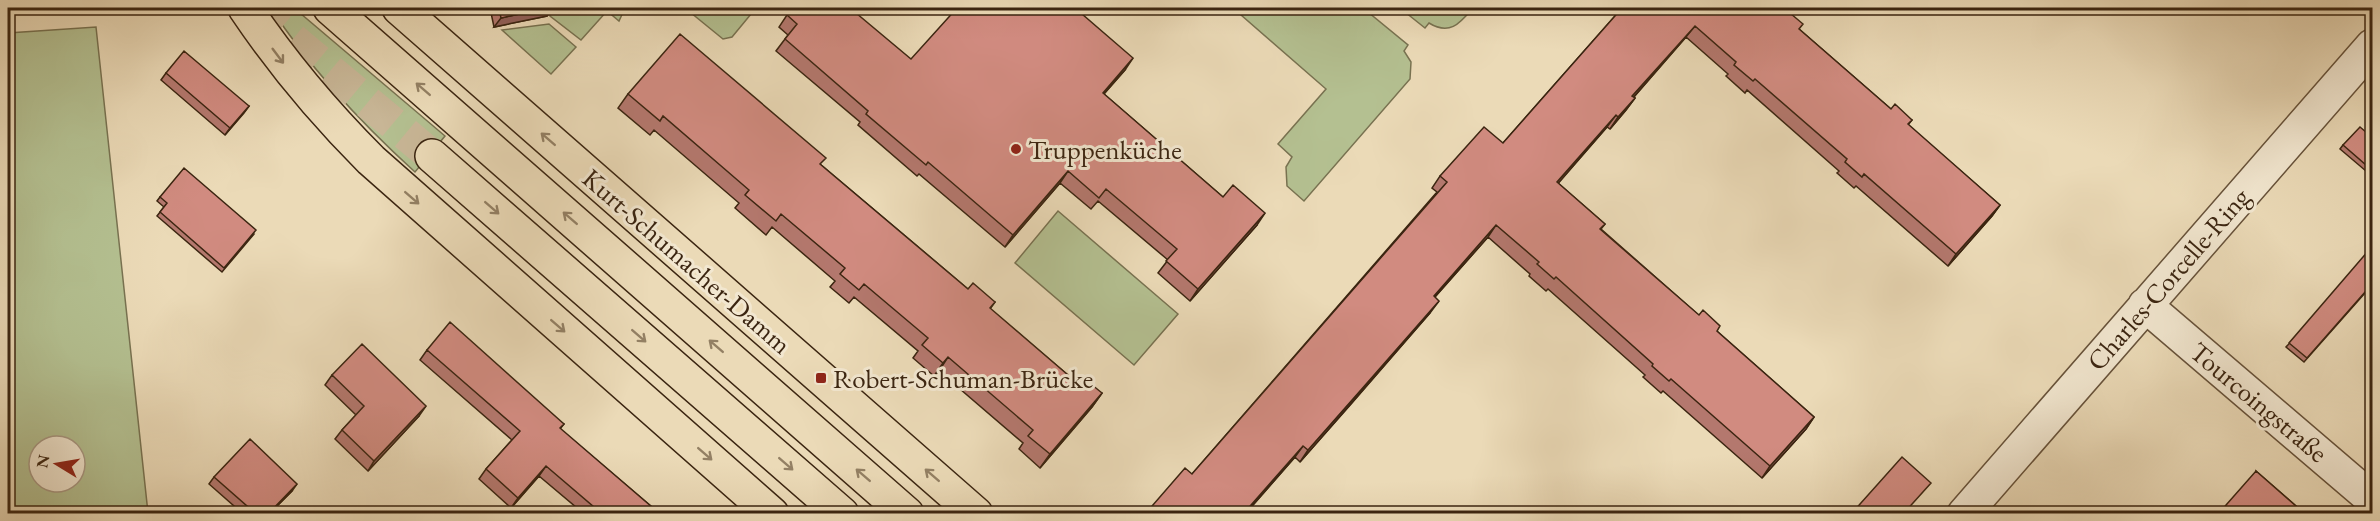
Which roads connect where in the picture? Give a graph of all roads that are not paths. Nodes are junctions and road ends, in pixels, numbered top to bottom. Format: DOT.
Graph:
graph roads {
  1 [pos="245,8"];
  2 [pos="330,8"];
  3 [pos="399,8"];
  4 [pos="2373,46"];
  5 [pos="432,156"];
  6 [pos="2145,305"];
  7 [pos="2373,499"];
  8 [pos="772,513"];
  9 [pos="842,513"];
  10 [pos="907,513"];
  11 [pos="976,513"];
  12 [pos="1964,513"];
  1 -- 8 [label="main road, one-way"];
  10 -- 2 [label="main road, one-way"];
  11 -- 3 [label="main road, Kurt-Schumacher-Damm, one-way"];
  4 -- 6 [label="street, Charles-Corcelle-Ring"];
  5 -- 9 [label="main road, one-way"];
  6 -- 7 [label="street, Tourcoingstraße"];
  6 -- 12 [label="street, Charles-Corcelle-Ring"];
}
